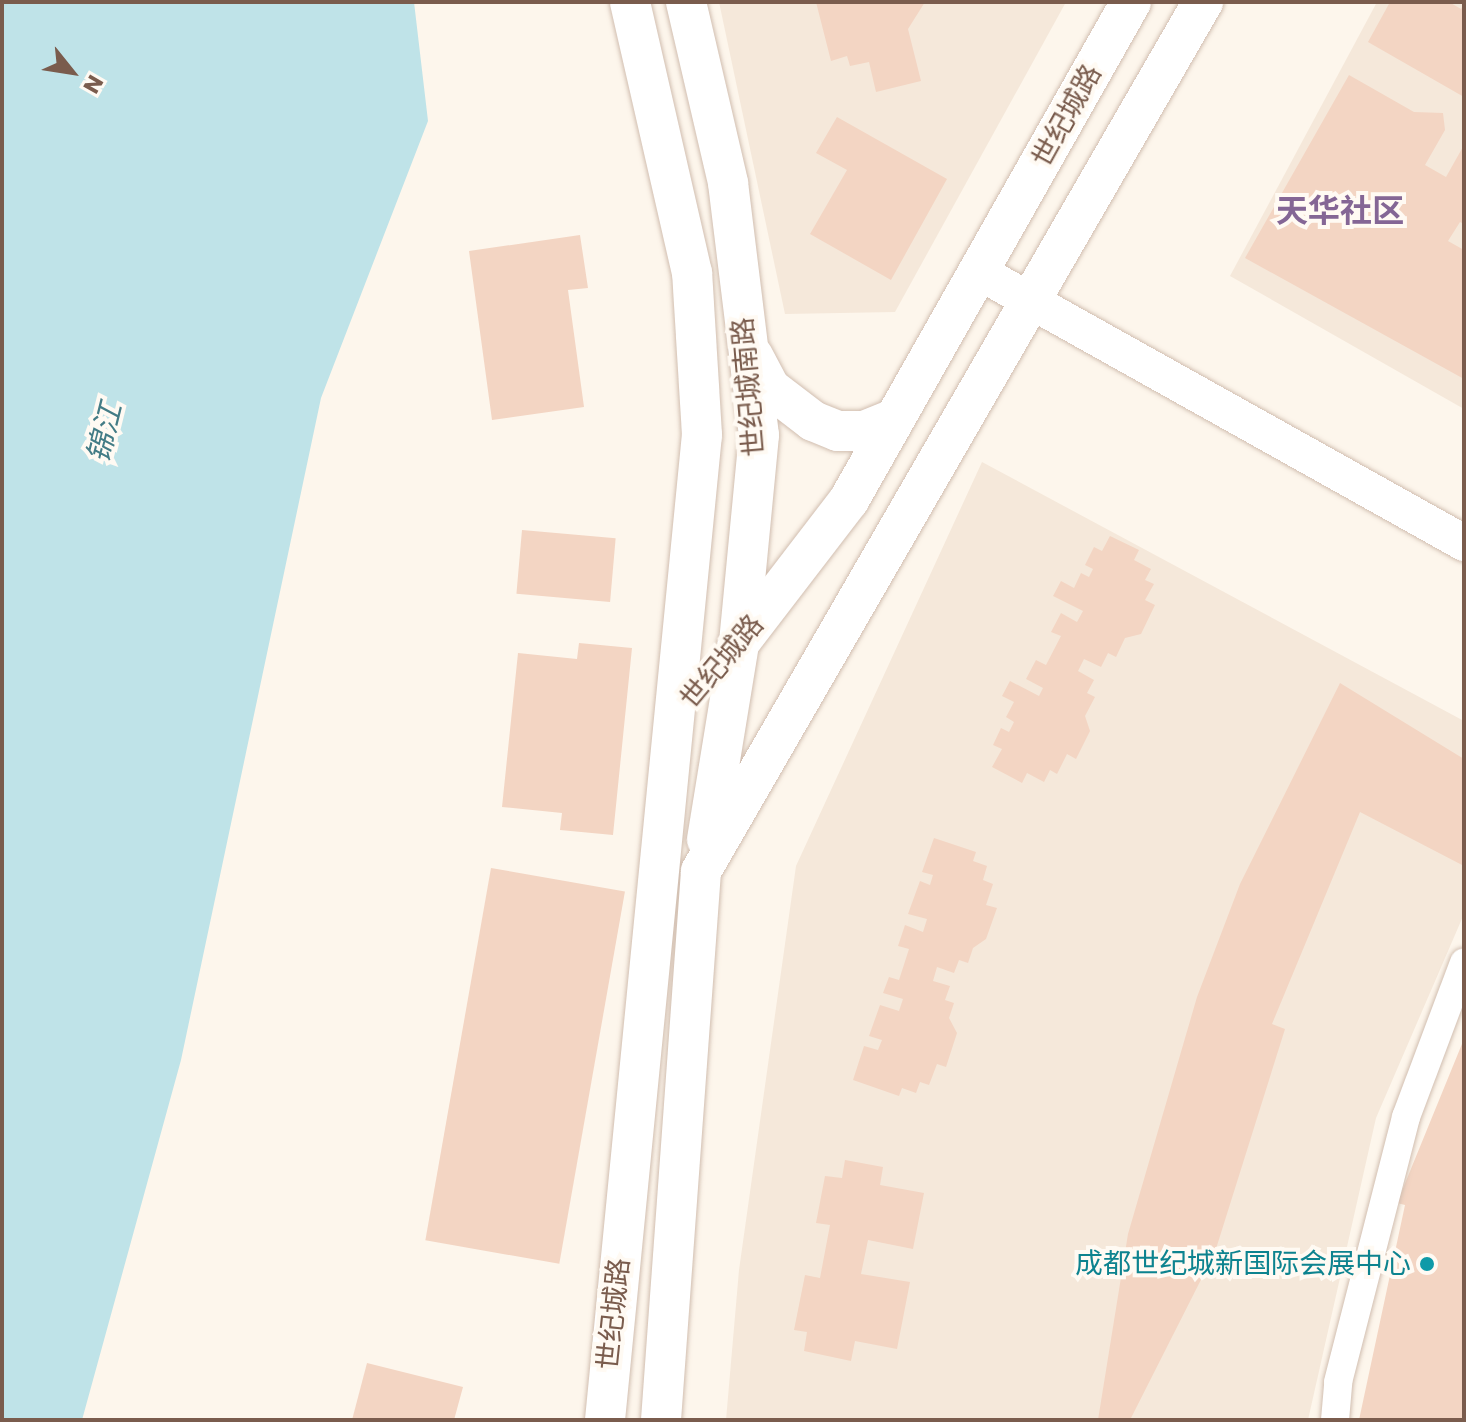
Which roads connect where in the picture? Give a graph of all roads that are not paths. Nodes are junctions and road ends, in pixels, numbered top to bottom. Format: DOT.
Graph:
graph roads {
  1 [pos="630,2"];
  2 [pos="686,2"];
  3 [pos="1131,2"];
  4 [pos="1203,2"];
  5 [pos="979,272"];
  6 [pos="1030,303"];
  7 [pos="748,347"];
  8 [pos="894,419"];
  9 [pos="1464,543"];
  10 [pos="739,644"];
  11 [pos="678,709"];
  12 [pos="701,871"];
  13 [pos="1464,963"];
  14 [pos="605,1420"];
  15 [pos="661,1420"];
  16 [pos="1335,1420"];
  1 -- 11 [label="main road"];
  2 -- 7 [label="main road, 世纪城南路"];
  3 -- 5 [label="main road, 世纪城路"];
  4 -- 6 [label="main road, 世纪城路"];
  5 -- 6 [label="street"];
  5 -- 8 [label="main road, 世纪城路"];
  6 -- 9 [label="street"];
  6 -- 12 [label="main road, 世纪城路"];
  7 -- 8 [label="main road"];
  7 -- 10 [label="main road, 世纪城南路"];
  8 -- 10 [label="main road, 世纪城路"];
  10 -- 11 [label="main road, 世纪城路"];
  10 -- 12 [label="main road, 世纪城南路"];
  11 -- 14 [label="main road, 世纪城路"];
  12 -- 15 [label="main road, 世纪城路"];
  13 -- 16 [label="street"];
}
